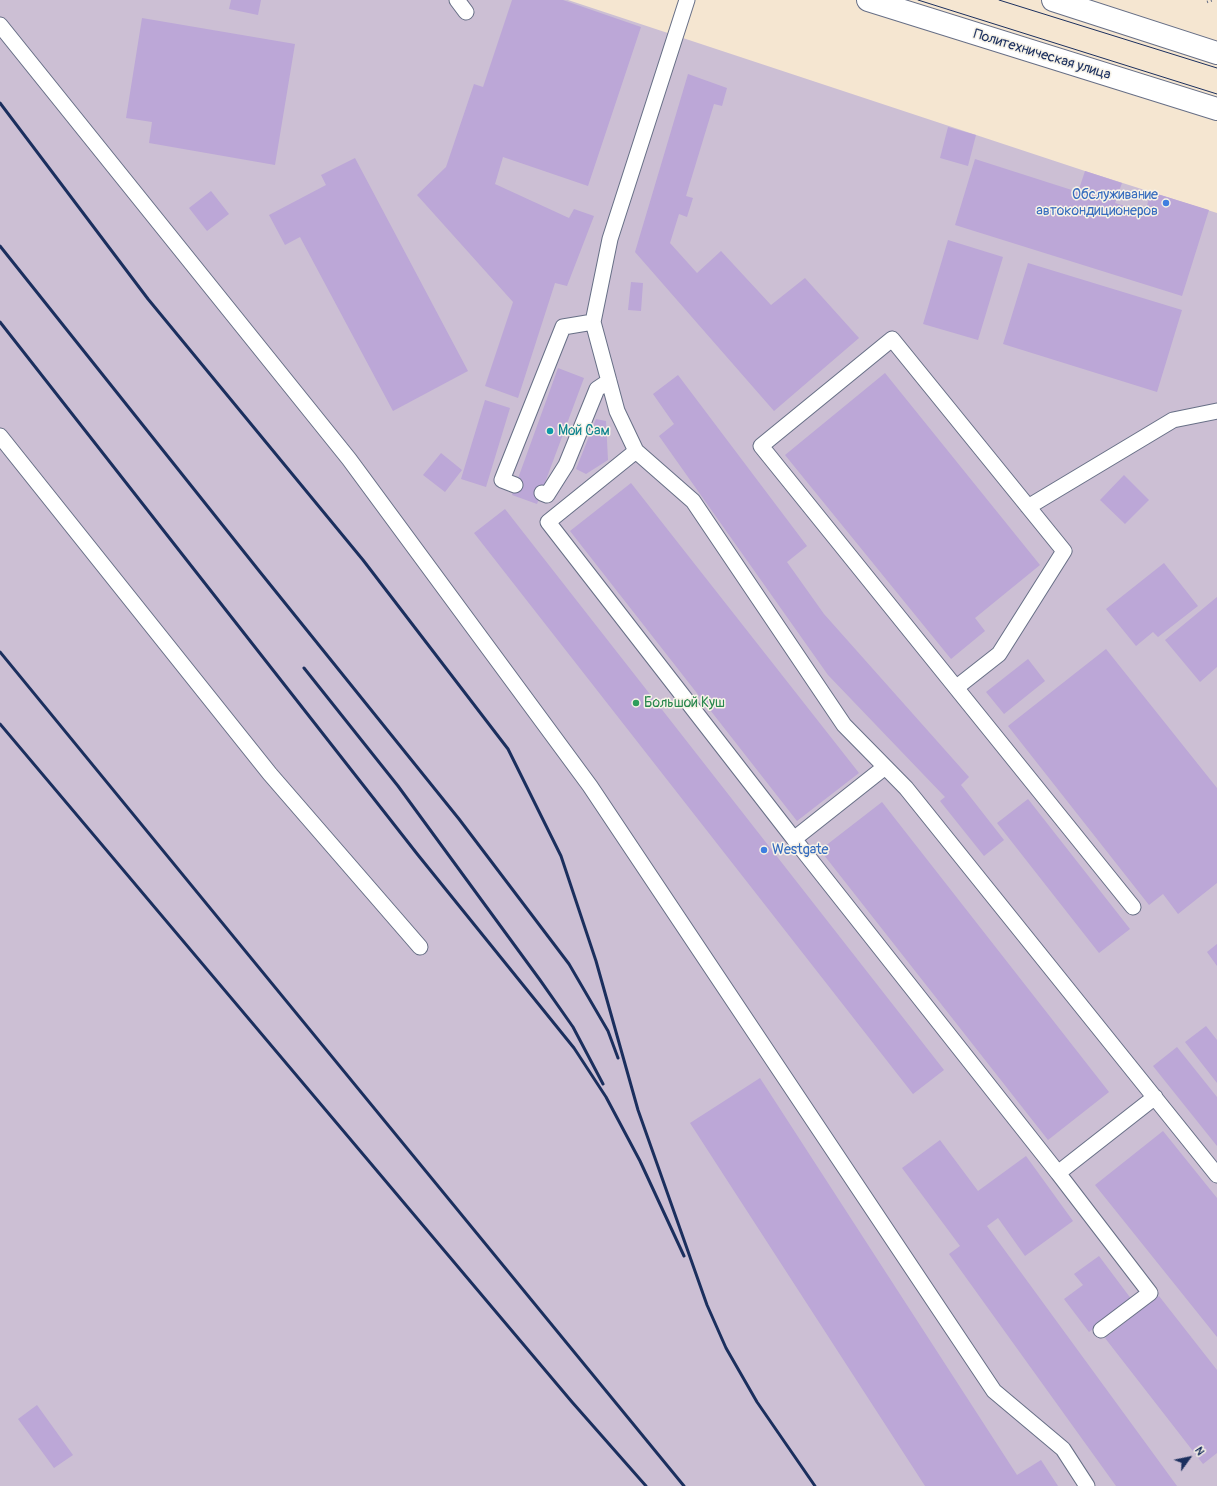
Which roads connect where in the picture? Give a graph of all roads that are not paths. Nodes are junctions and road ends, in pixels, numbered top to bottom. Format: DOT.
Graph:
graph roads {
  1 [pos="457,0"];
  2 [pos="687,0"];
  3 [pos="868,0"];
  4 [pos="1061,1"];
  5 [pos="466,12"];
  6 [pos="0,24"];
  7 [pos="1217,53"];
  8 [pos="1217,109"];
  9 [pos="593,322"];
  10 [pos="609,382"];
  11 [pos="1217,411"];
  12 [pos="0,436"];
  13 [pos="636,451"];
  14 [pos="515,485"];
  15 [pos="542,493"];
  16 [pos="1028,507"];
  17 [pos="957,687"];
  18 [pos="885,766"];
  19 [pos="794,839"];
  20 [pos="1133,907"];
  21 [pos="420,947"];
  22 [pos="1155,1097"];
  23 [pos="1058,1173"];
  24 [pos="1217,1175"];
  25 [pos="1101,1330"];
  26 [pos="1087,1486"];
  1 -- 5 [label="lane"];
  2 -- 9 [label="lane"];
  3 -- 8 [label="main road, Политехническая улица"];
  4 -- 7 [label="main road"];
  6 -- 26 [label="lane"];
  9 -- 10 [label="lane"];
  9 -- 14 [label="lane"];
  10 -- 13 [label="lane"];
  10 -- 15 [label="lane"];
  11 -- 16 [label="lane"];
  12 -- 21 [label="lane"];
  13 -- 18 [label="lane"];
  13 -- 19 [label="lane"];
  16 -- 17 [label="lane"];
  16 -- 17 [label="lane"];
  17 -- 20 [label="lane"];
  18 -- 19 [label="lane"];
  18 -- 22 [label="lane"];
  19 -- 23 [label="lane"];
  22 -- 23 [label="lane"];
  22 -- 24 [label="lane"];
  23 -- 25 [label="lane"];
}
